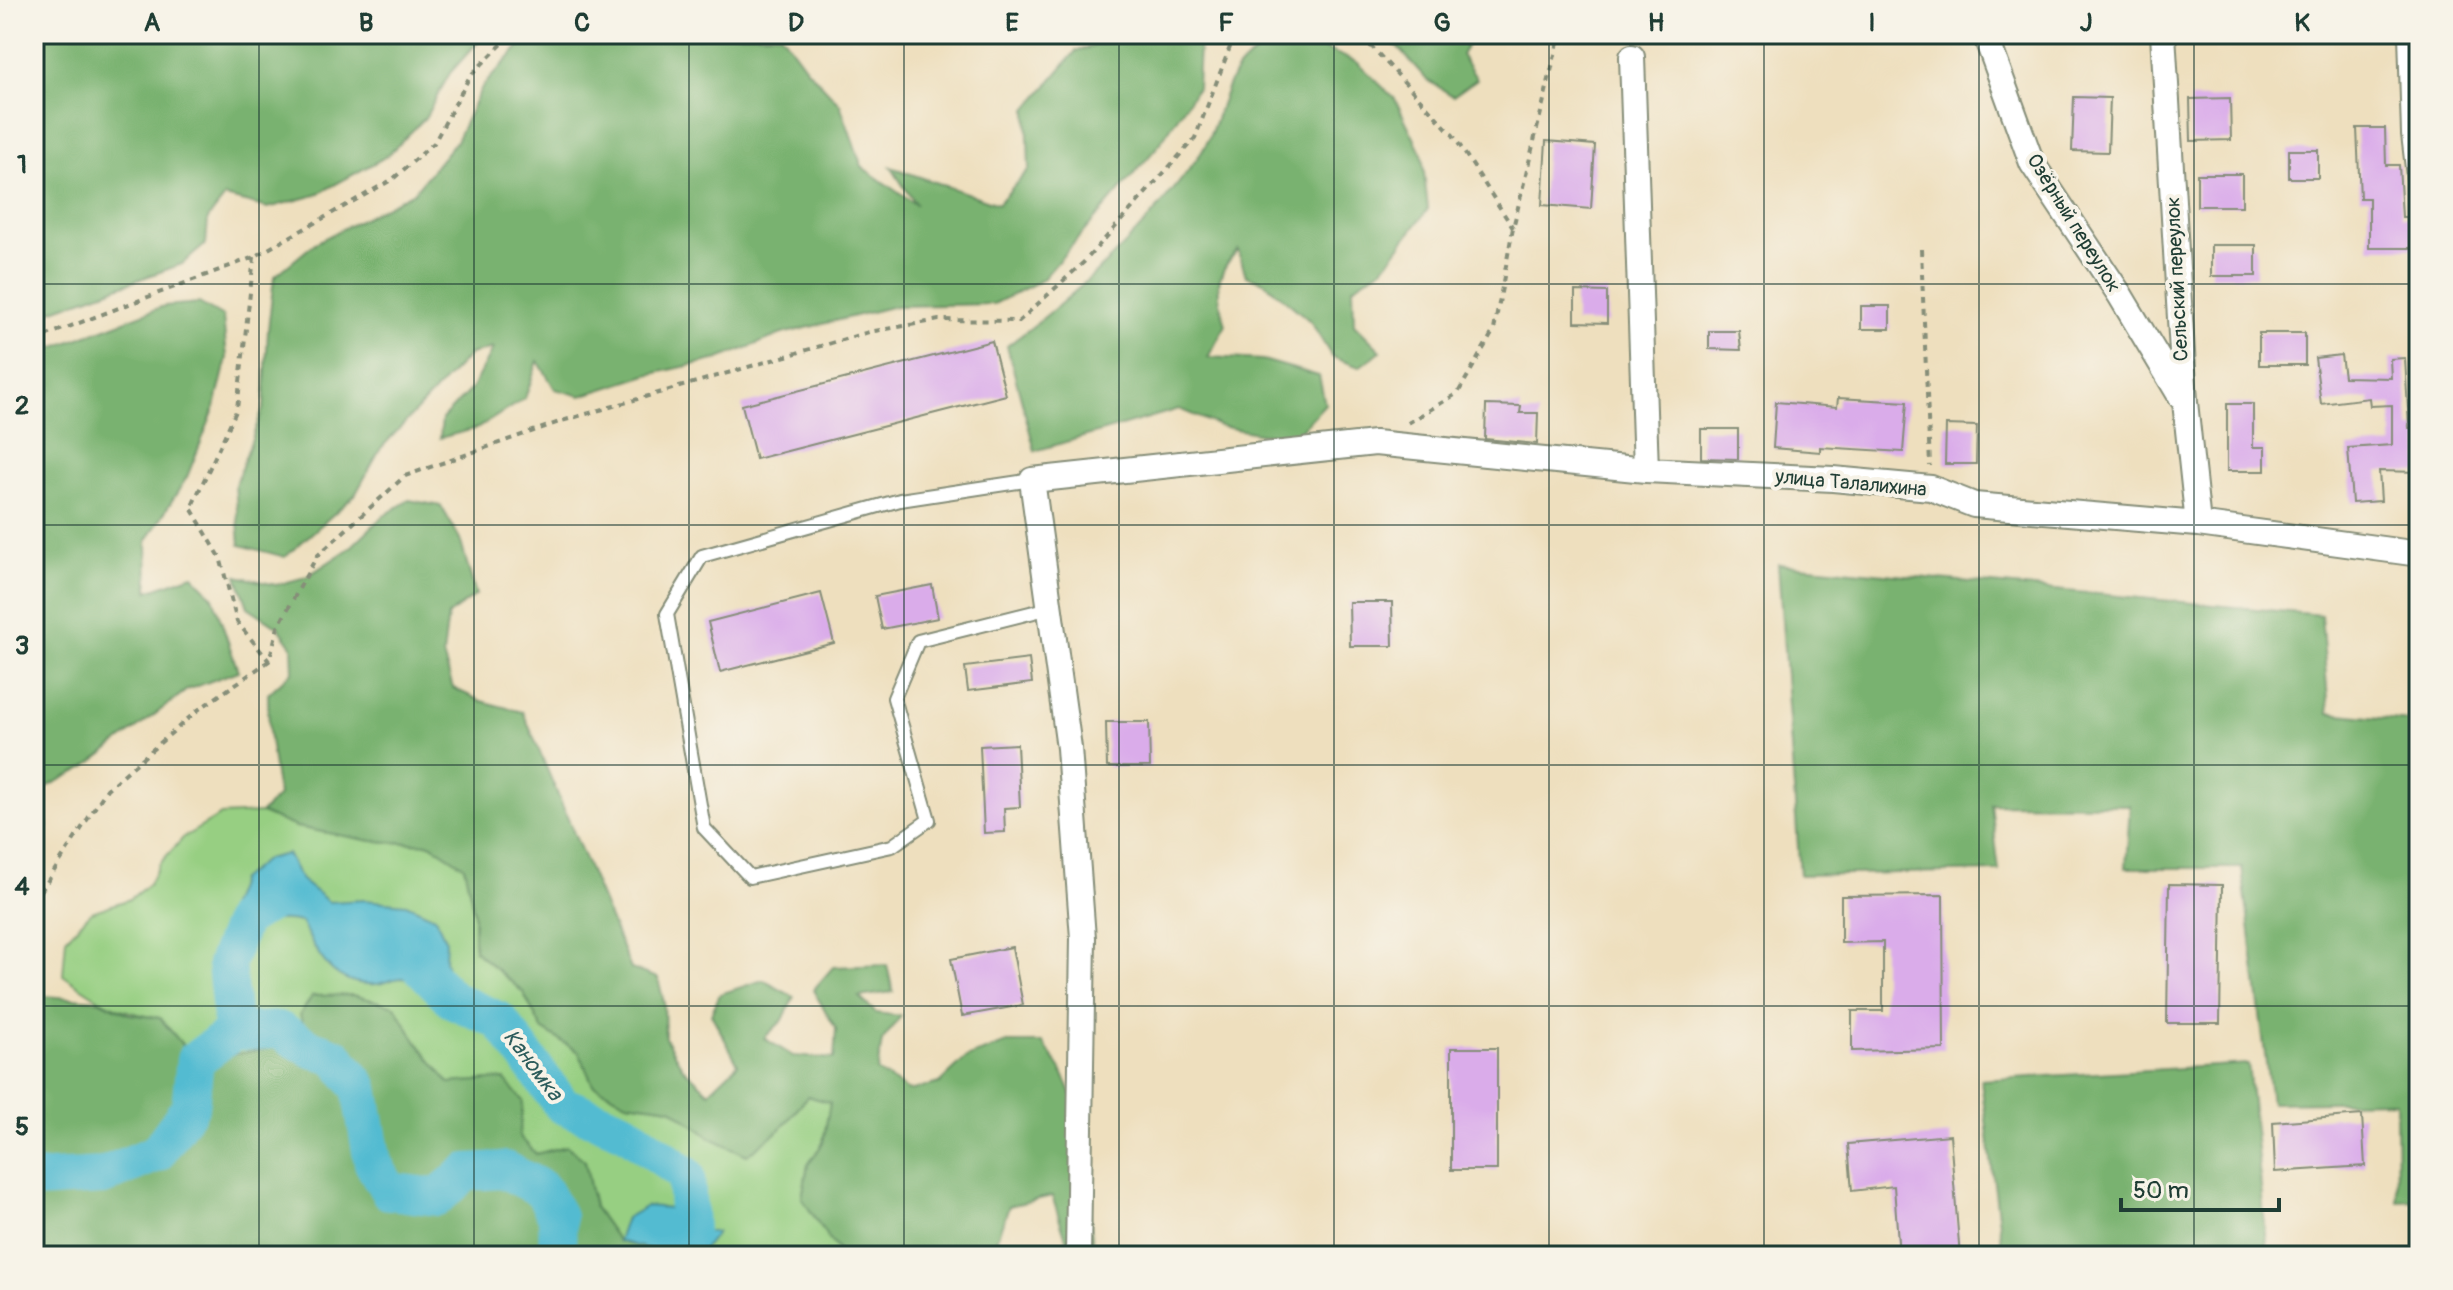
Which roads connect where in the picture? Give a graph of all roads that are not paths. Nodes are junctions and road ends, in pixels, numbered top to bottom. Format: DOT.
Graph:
graph roads {
  1 [pos="1985,34"];
  2 [pos="2163,34"];
  3 [pos="2411,34"];
  4 [pos="1632,57"];
  5 [pos="2419,176"];
  6 [pos="2185,402"];
  7 [pos="1646,470"];
  8 [pos="1032,480"];
  9 [pos="2198,524"];
  10 [pos="2419,554"];
  11 [pos="1050,608"];
  12 [pos="1078,1256"];
  1 -- 6 [label="street, Озёрный переулок"];
  2 -- 6 [label="street, Сельский переулок"];
  3 -- 5 [label="street"];
  4 -- 7 [label="street"];
  6 -- 9 [label="street, Сельский переулок"];
  7 -- 8 [label="street, улица Талалихина"];
  7 -- 9 [label="street, улица Талалихина"];
  8 -- 11 [label="street"];
  8 -- 11 [label="lane"];
  9 -- 10 [label="street, улица Талалихина"];
  11 -- 12 [label="street"];
}
